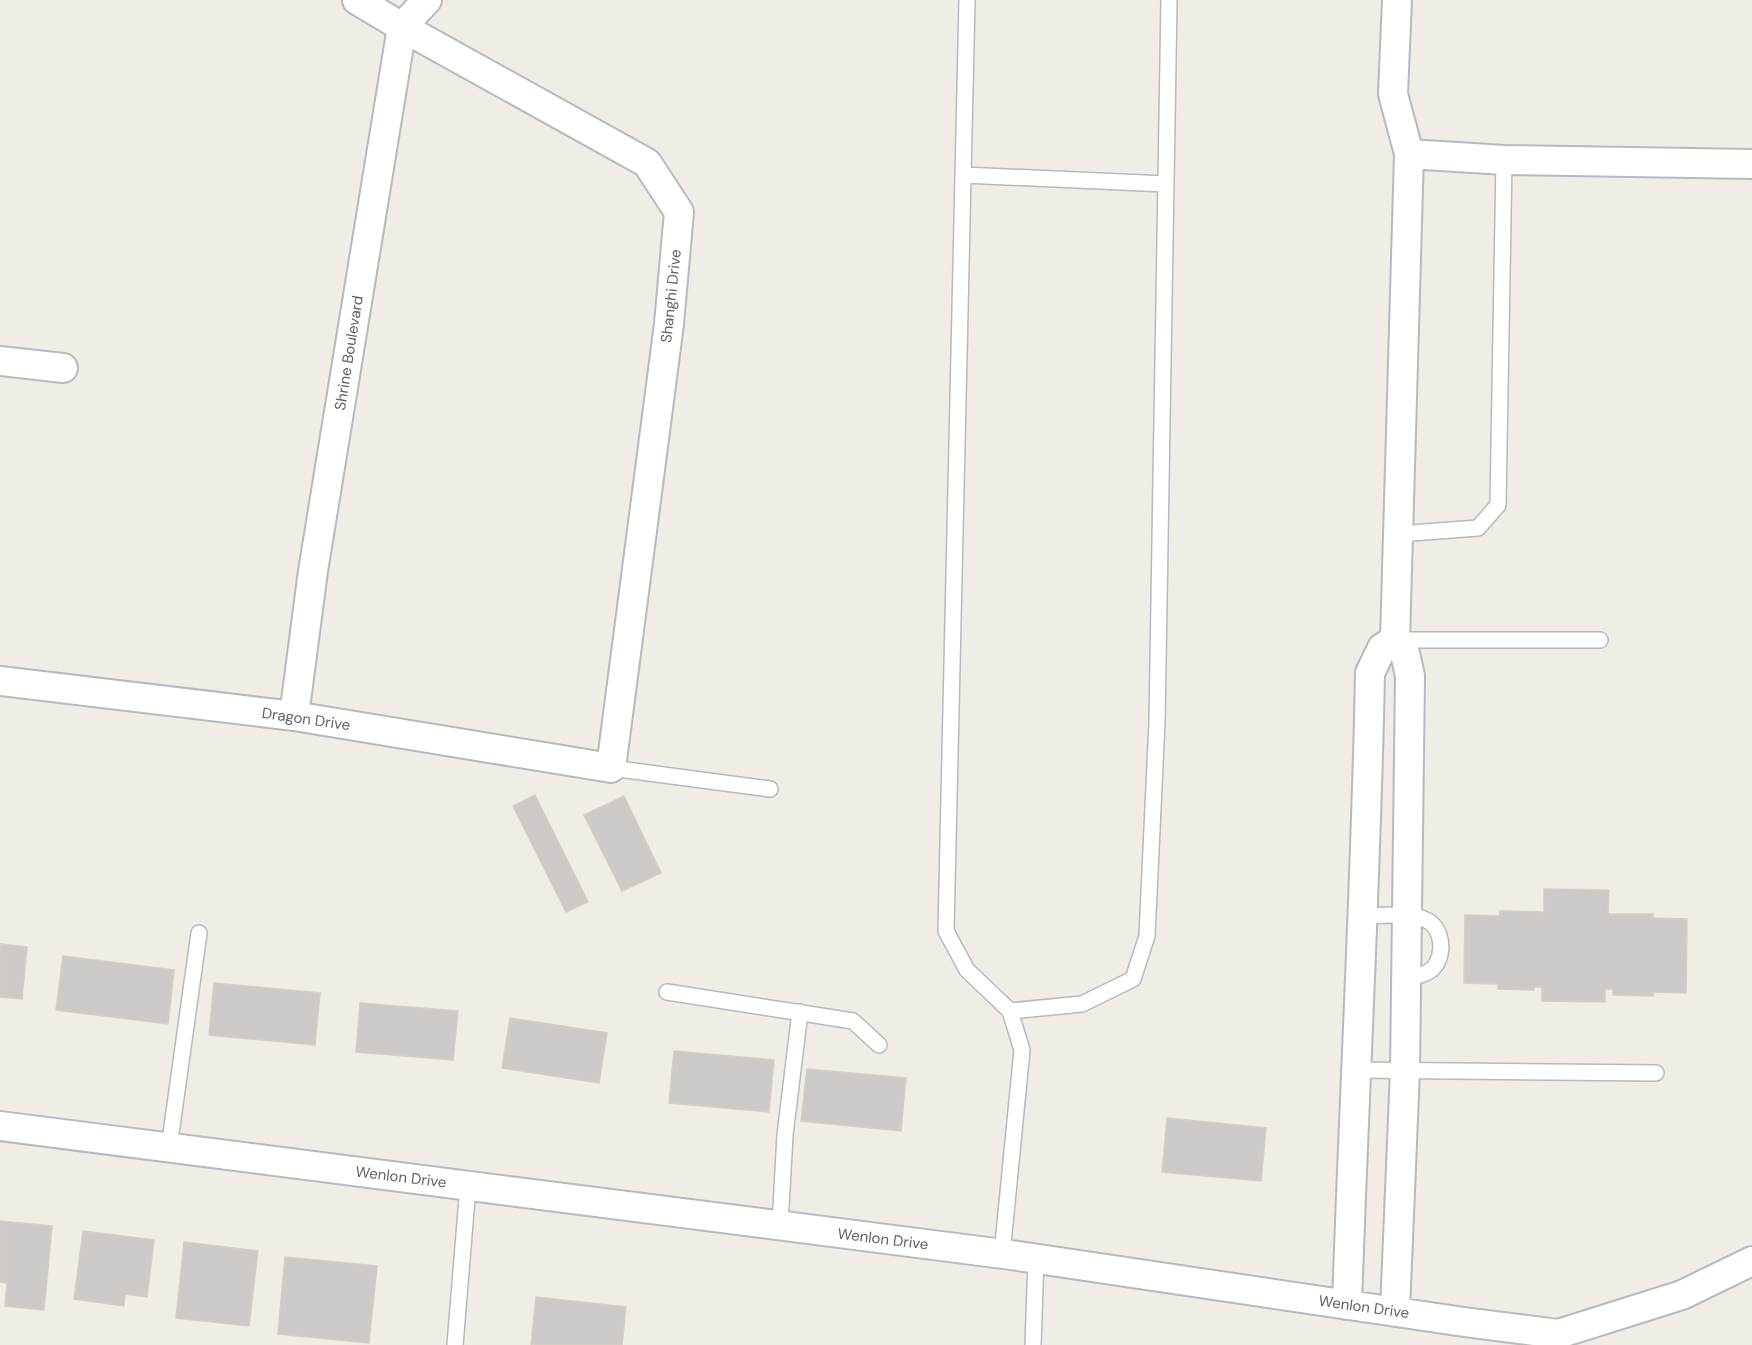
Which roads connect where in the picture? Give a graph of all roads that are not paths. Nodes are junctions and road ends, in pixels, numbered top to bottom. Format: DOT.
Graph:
graph roads {
  1 [pos="357,0"];
  2 [pos="427,0"];
  3 [pos="967,0"];
  4 [pos="1169,0"];
  5 [pos="1397,0"];
  6 [pos="402,27"];
  7 [pos="1409,154"];
  8 [pos="1504,160"];
  9 [pos="1752,164"];
  10 [pos="963,175"];
  11 [pos="1166,184"];
  12 [pos="0,361"];
  13 [pos="63,368"];
  14 [pos="1398,534"];
  15 [pos="1395,640"];
  16 [pos="1600,640"];
  17 [pos="0,681"];
  18 [pos="294,716"];
  19 [pos="611,768"];
  20 [pos="770,789"];
  21 [pos="1361,916"];
  22 [pos="1406,916"];
  23 [pos="199,933"];
  24 [pos="667,992"];
  25 [pos="1010,1011"];
  26 [pos="800,1012"];
  27 [pos="879,1045"];
  28 [pos="1355,1070"];
  29 [pos="1405,1070"];
  30 [pos="1656,1073"];
  31 [pos="0,1126"];
  32 [pos="169,1148"];
  33 [pos="468,1186"];
  34 [pos="780,1225"];
  35 [pos="1002,1254"];
  36 [pos="1036,1259"];
  37 [pos="1752,1261"];
  38 [pos="1347,1305"];
  39 [pos="1395,1311"];
  40 [pos="455,1345"];
  41 [pos="1034,1345"];
  1 -- 6 [label="street, Shanghi Drive"];
  2 -- 6 [label="street"];
  3 -- 10 [label="lane"];
  4 -- 11 [label="lane"];
  5 -- 7 [label="street"];
  6 -- 18 [label="street, Shrine Boulevard"];
  6 -- 19 [label="street, Shanghi Drive"];
  7 -- 8 [label="street"];
  7 -- 14 [label="street"];
  8 -- 9 [label="street"];
  8 -- 14 [label="lane"];
  10 -- 11 [label="lane"];
  10 -- 25 [label="lane"];
  11 -- 25 [label="lane"];
  12 -- 13 [label="street"];
  14 -- 15 [label="street"];
  15 -- 16 [label="lane"];
  15 -- 21 [label="street"];
  15 -- 22 [label="street"];
  17 -- 18 [label="street, Dragon Drive"];
  18 -- 19 [label="street, Dragon Drive"];
  19 -- 20 [label="lane"];
  21 -- 22 [label="lane"];
  21 -- 28 [label="street"];
  22 -- 29 [label="street"];
  23 -- 32 [label="lane"];
  24 -- 26 [label="lane"];
  25 -- 35 [label="lane"];
  26 -- 27 [label="lane"];
  26 -- 34 [label="lane"];
  28 -- 29 [label="lane"];
  28 -- 38 [label="street"];
  29 -- 30 [label="lane"];
  29 -- 39 [label="street"];
  31 -- 32 [label="street, Wenlon Drive"];
  32 -- 33 [label="street, Wenlon Drive"];
  33 -- 34 [label="street, Wenlon Drive"];
  33 -- 40 [label="lane"];
  34 -- 35 [label="street, Wenlon Drive"];
  35 -- 36 [label="street, Wenlon Drive"];
  36 -- 38 [label="street, Wenlon Drive"];
  36 -- 41 [label="lane"];
  37 -- 39 [label="street, Wenlon Drive"];
  38 -- 39 [label="street, Wenlon Drive"];
}
